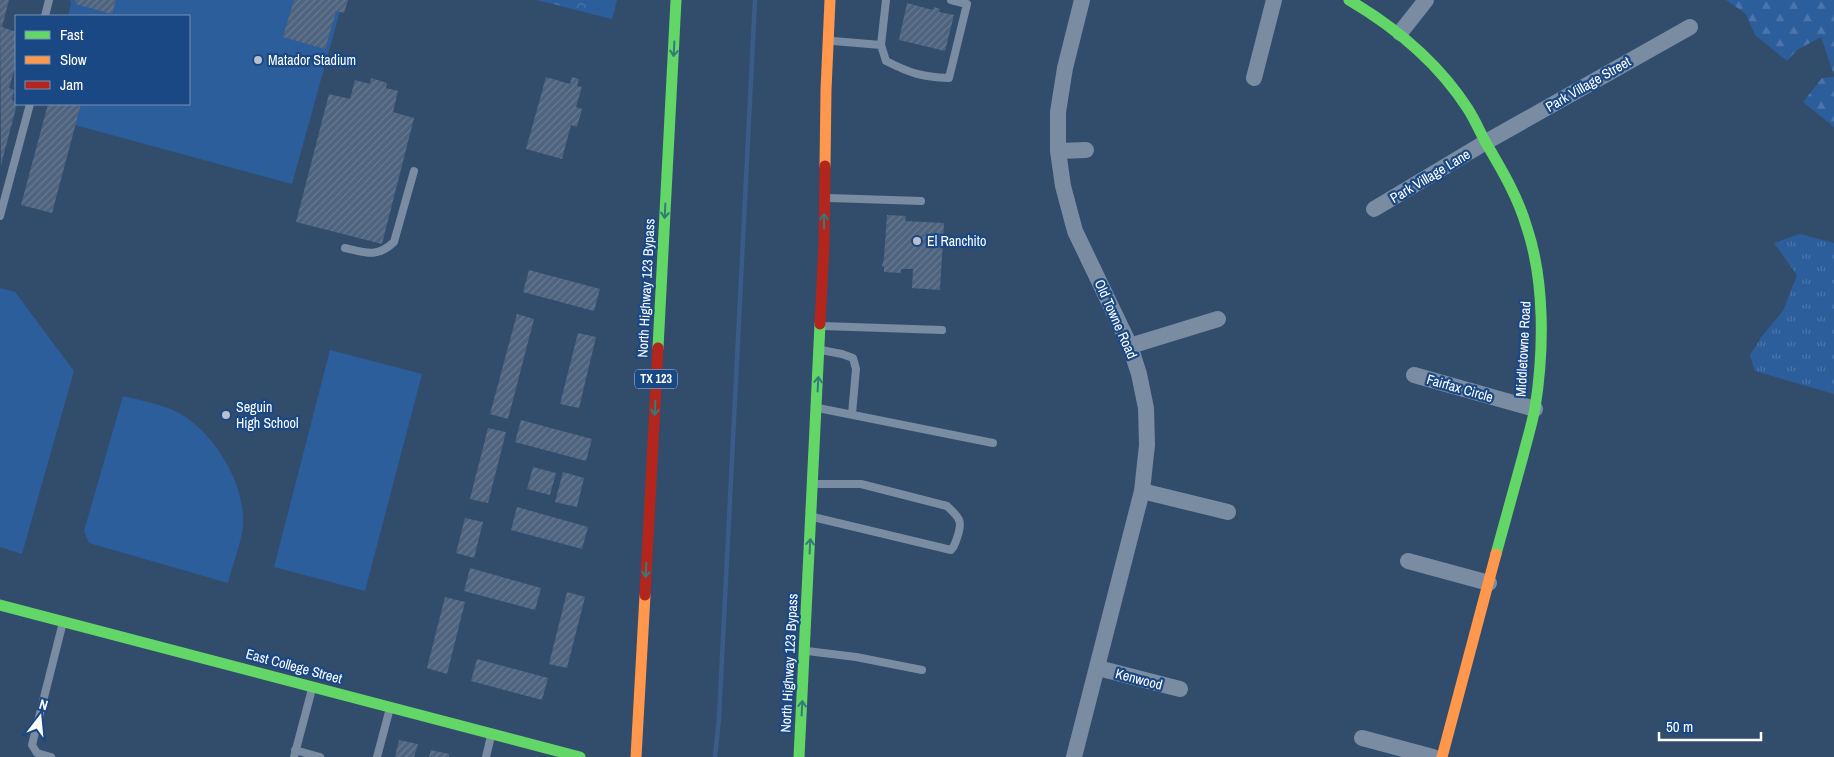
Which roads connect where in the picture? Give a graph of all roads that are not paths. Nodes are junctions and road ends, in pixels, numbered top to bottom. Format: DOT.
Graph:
graph roads {
  1 [pos="49,0"];
  2 [pos="676,0"];
  3 [pos="830,0"];
  4 [pos="886,0"];
  5 [pos="951,0"];
  6 [pos="1082,0"];
  7 [pos="1274,0"];
  8 [pos="1349,0"];
  9 [pos="1426,0"];
  10 [pos="45,15"];
  11 [pos="1690,26"];
  12 [pos="1400,34"];
  13 [pos="828,41"];
  14 [pos="881,45"];
  15 [pos="1254,78"];
  16 [pos="30,105"];
  17 [pos="1486,142"];
  18 [pos="1086,150"];
  19 [pos="1058,151"];
  20 [pos="414,171"];
  21 [pos="824,198"];
  22 [pos="921,201"];
  23 [pos="1374,209"];
  24 [pos="0,216"];
  25 [pos="345,248"];
  26 [pos="1218,319"];
  27 [pos="820,326"];
  28 [pos="942,330"];
  29 [pos="1130,346"];
  30 [pos="819,350"];
  31 [pos="1414,375"];
  32 [pos="816,407"];
  33 [pos="1534,409"];
  34 [pos="852,414"];
  35 [pos="993,443"];
  36 [pos="812,484"];
  37 [pos="1142,491"];
  38 [pos="1228,512"];
  39 [pos="811,517"];
  40 [pos="1408,561"];
  41 [pos="1489,583"];
  42 [pos="0,605"];
  43 [pos="63,621"];
  44 [pos="804,651"];
  45 [pos="1098,668"];
  46 [pos="922,670"];
  47 [pos="312,687"];
  48 [pos="1180,689"];
  49 [pos="390,707"];
  50 [pos="492,734"];
  51 [pos="1362,738"];
  52 [pos="294,754"];
  53 [pos="576,756"];
  54 [pos="51,757"];
  55 [pos="320,757"];
  56 [pos="377,757"];
  57 [pos="486,757"];
  58 [pos="636,757"];
  59 [pos="799,757"];
  60 [pos="1074,757"];
  61 [pos="1432,757"];
  62 [pos="1442,757"];
  1 -- 10 [label="lane"];
  2 -- 58 [label="main road, North Highway 123 Bypass / TX 123, one-way"];
  3 -- 13 [label="main road, North Highway 123 Bypass"];
  4 -- 14 [label="lane"];
  5 -- 14 [label="lane"];
  6 -- 19 [label="street, Old Towne Road"];
  7 -- 15 [label="street"];
  8 -- 12 [label="main road, Middletowne Road"];
  9 -- 12 [label="street"];
  11 -- 17 [label="street, Park Village Street"];
  12 -- 17 [label="main road, Middletowne Road"];
  13 -- 14 [label="lane"];
  13 -- 21 [label="main road, North Highway 123 Bypass"];
  16 -- 24 [label="lane"];
  17 -- 23 [label="street, Park Village Lane"];
  17 -- 33 [label="main road, Middletowne Road"];
  18 -- 19 [label="street"];
  19 -- 29 [label="street, Old Towne Road"];
  20 -- 25 [label="lane"];
  21 -- 22 [label="lane"];
  27 -- 21 [label="main road, North Highway 123 Bypass, one-way"];
  26 -- 29 [label="street"];
  27 -- 28 [label="lane"];
  27 -- 30 [label="main road, North Highway 123 Bypass"];
  29 -- 37 [label="street, Old Towne Road"];
  32 -- 30 [label="main road, North Highway 123 Bypass, one-way"];
  30 -- 34 [label="lane"];
  31 -- 33 [label="street, Fairfax Circle"];
  32 -- 34 [label="lane"];
  32 -- 36 [label="main road, North Highway 123 Bypass"];
  33 -- 41 [label="main road, Middletowne Road"];
  34 -- 35 [label="lane"];
  36 -- 39 [label="main road, North Highway 123 Bypass"];
  36 -- 39 [label="lane"];
  37 -- 38 [label="street"];
  37 -- 45 [label="street, Old Towne Road"];
  44 -- 39 [label="main road, North Highway 123 Bypass, one-way"];
  40 -- 41 [label="street"];
  41 -- 62 [label="main road, Middletowne Road"];
  42 -- 43 [label="main road, East College Street"];
  43 -- 47 [label="main road, East College Street"];
  43 -- 54 [label="lane"];
  44 -- 46 [label="lane"];
  59 -- 44 [label="main road, North Highway 123 Bypass, one-way"];
  45 -- 48 [label="street, Kenwood"];
  45 -- 60 [label="street, Old Towne Road"];
  47 -- 49 [label="main road, East College Street"];
  47 -- 52 [label="lane"];
  49 -- 50 [label="main road, East College Street"];
  49 -- 56 [label="lane"];
  50 -- 53 [label="main road, East College Street"];
  50 -- 57 [label="lane"];
  51 -- 61 [label="street"];
  52 -- 55 [label="lane"];
}
